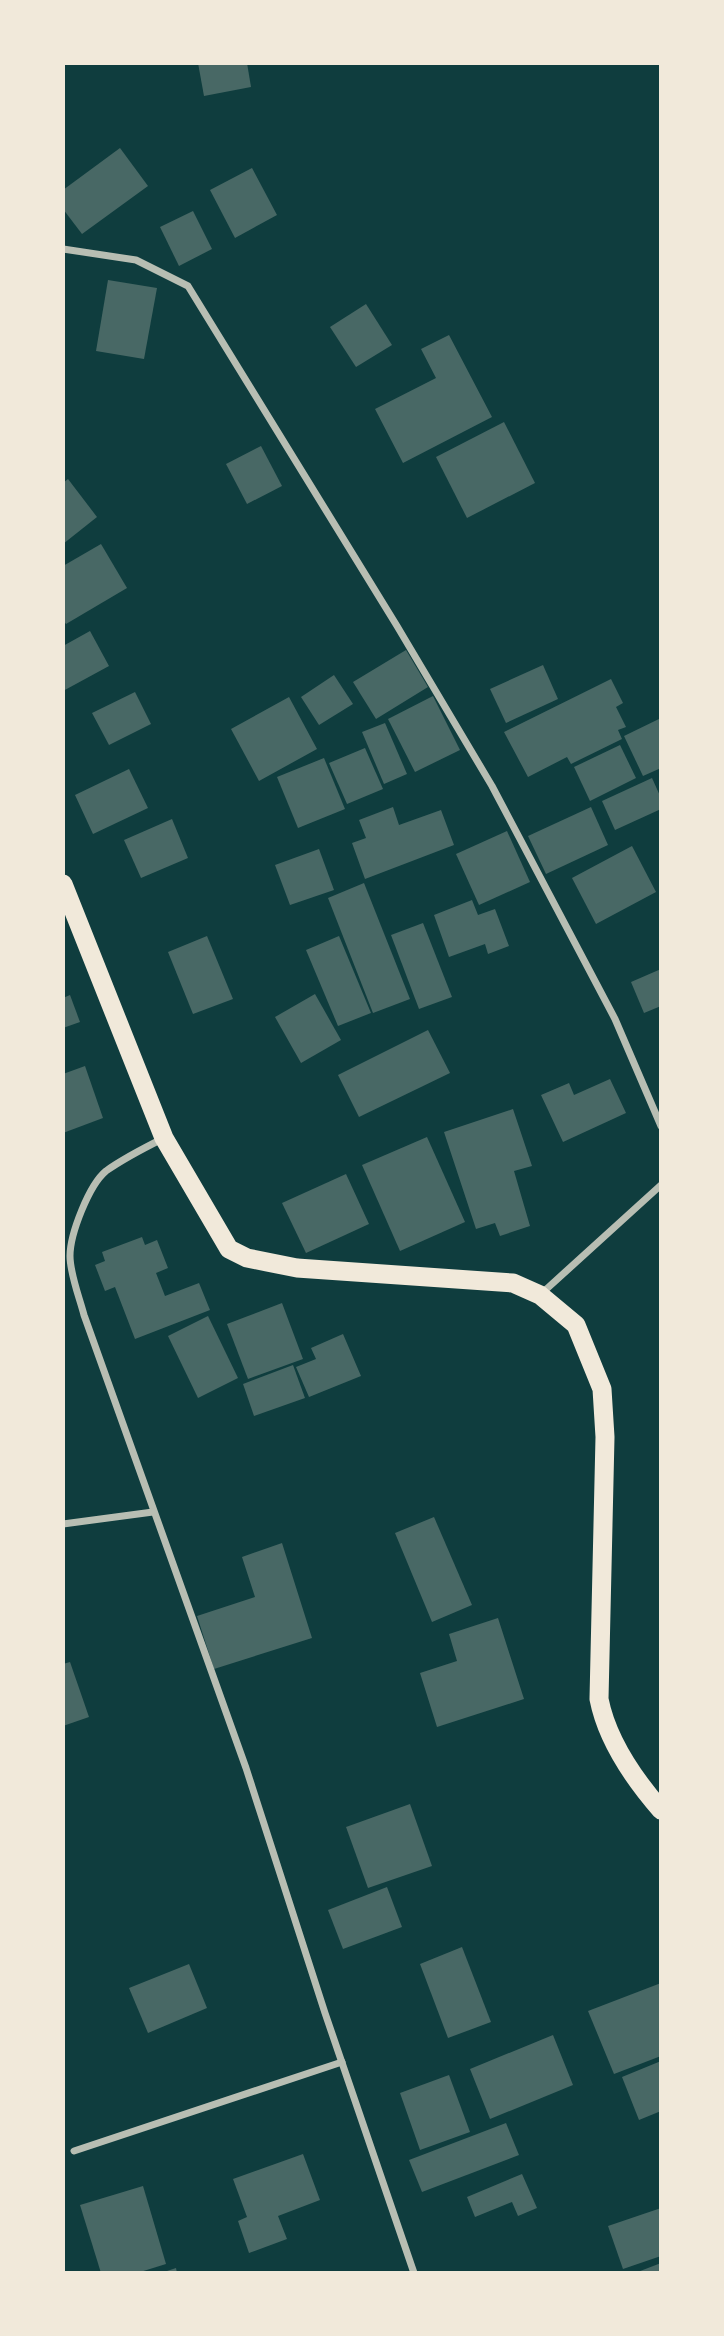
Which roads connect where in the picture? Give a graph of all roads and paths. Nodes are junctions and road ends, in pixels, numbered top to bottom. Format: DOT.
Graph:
graph roads {
  1 [pos="63,249"];
  2 [pos="63,884"];
  3 [pos="661,1126"];
  4 [pos="164,1138"];
  5 [pos="661,1185"];
  6 [pos="540,1295"];
  7 [pos="153,1511"];
  8 [pos="63,1524"];
  9 [pos="661,1810"];
  10 [pos="342,2062"];
  11 [pos="74,2151"];
  12 [pos="414,2273"];
  1 -- 3 [label="street"];
  2 -- 4 [label="highway"];
  4 -- 6 [label="highway"];
  4 -- 7 [label="street"];
  5 -- 6 [label="street"];
  6 -- 9 [label="highway"];
  7 -- 8 [label="street"];
  7 -- 10 [label="street"];
  10 -- 11 [label="street"];
  10 -- 12 [label="street"];
}
